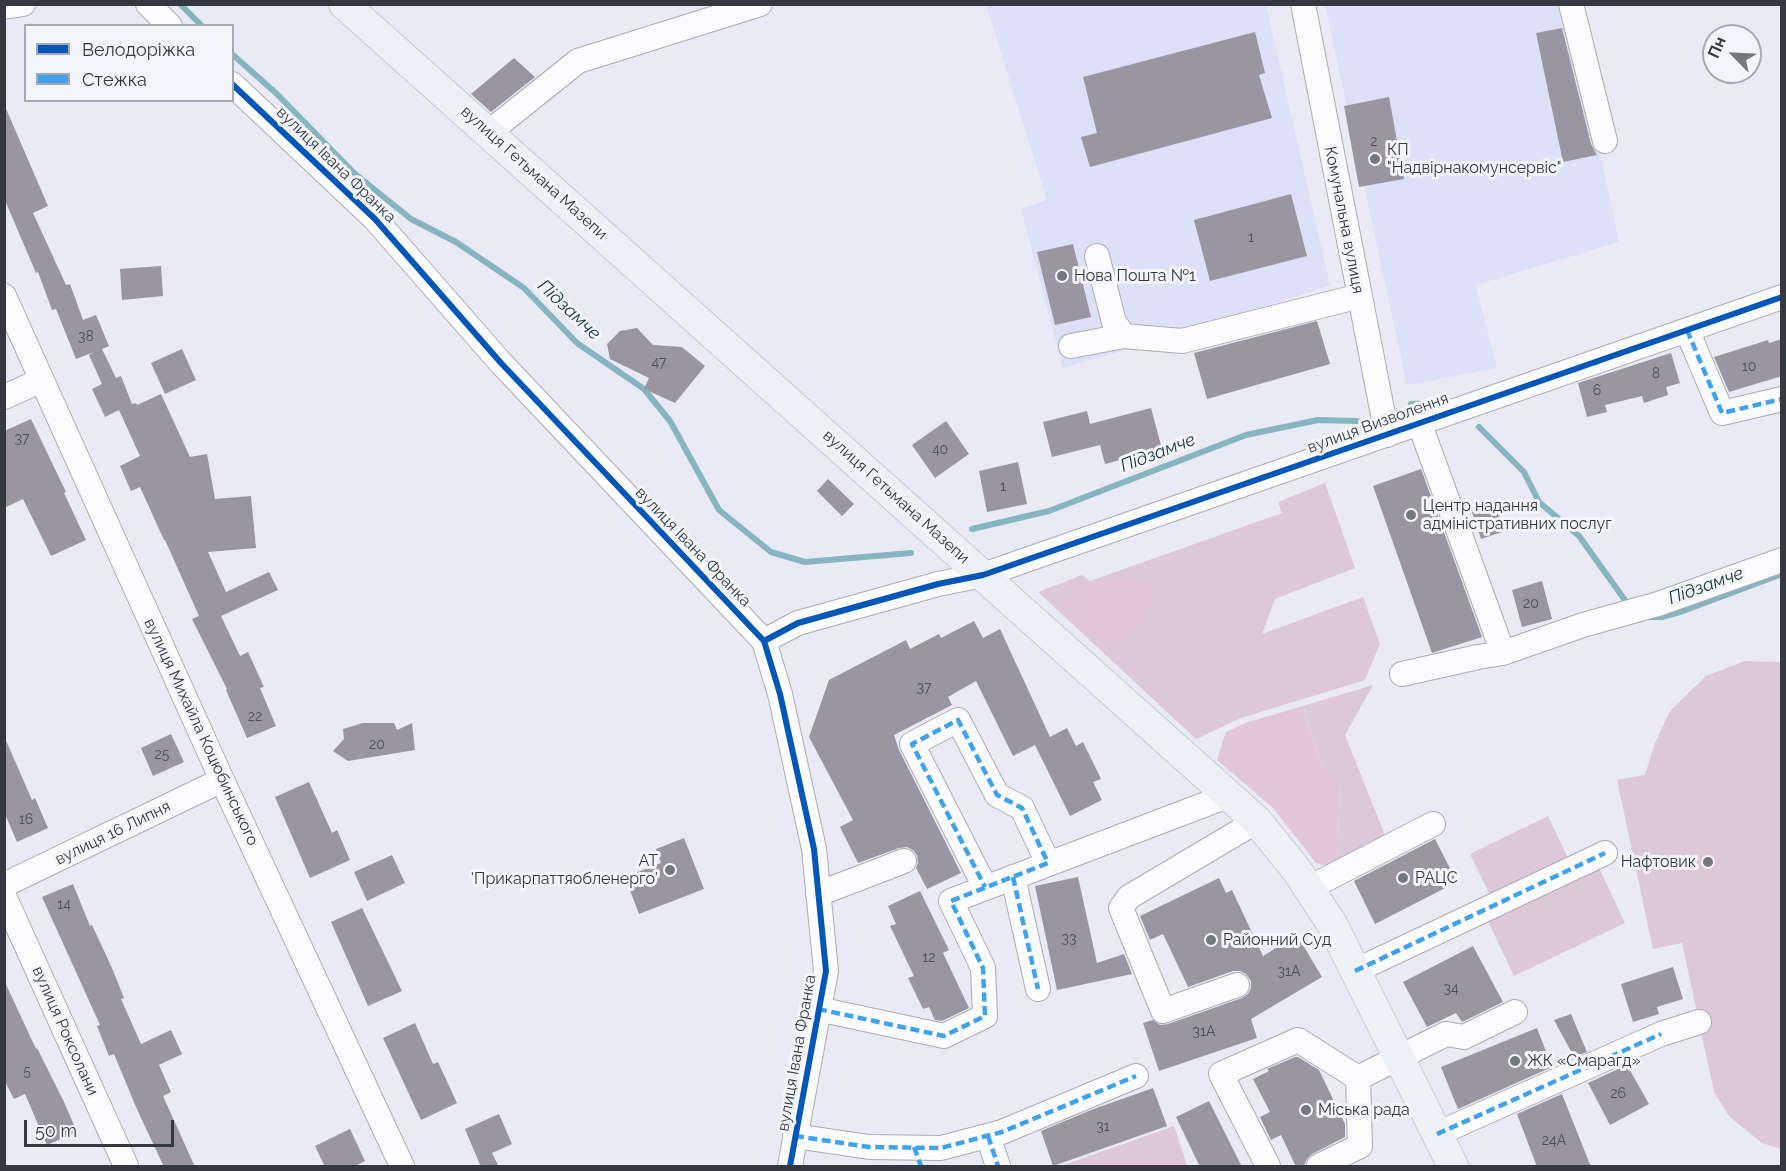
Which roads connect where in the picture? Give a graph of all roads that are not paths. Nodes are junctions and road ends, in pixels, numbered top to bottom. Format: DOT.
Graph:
graph roads {
  1 [pos="23,4"];
  2 [pos="148,4"];
  3 [pos="344,4"];
  4 [pos="760,4"];
  5 [pos="1303,4"];
  6 [pos="1571,4"];
  7 [pos="4,8"];
  8 [pos="168,24"];
  9 [pos="234,86"];
  10 [pos="488,133"];
  11 [pos="1605,141"];
  12 [pos="1097,256"];
  13 [pos="4,296"];
  14 [pos="1359,296"];
  15 [pos="1782,297"];
  16 [pos="1687,330"];
  17 [pos="1124,336"];
  18 [pos="1071,346"];
  19 [pos="42,380"];
  20 [pos="4,397"];
  21 [pos="1782,399"];
  22 [pos="1419,422"];
  23 [pos="1387,435"];
  24 [pos="1782,560"];
  25 [pos="983,575"];
  26 [pos="764,641"];
  27 [pos="1503,653"];
  28 [pos="1402,674"];
  29 [pos="222,780"];
  30 [pos="1230,795"];
  31 [pos="1257,821"];
  32 [pos="1433,824"];
  33 [pos="1605,853"];
  34 [pos="904,861"];
  35 [pos="1048,863"];
  36 [pos="1013,877"];
  37 [pos="4,885"];
  38 [pos="986,887"];
  39 [pos="1309,888"];
  40 [pos="818,894"];
  41 [pos="4,896"];
  42 [pos="1355,971"];
  43 [pos="1238,985"];
  44 [pos="1038,989"];
  45 [pos="819,1009"];
  46 [pos="1515,1012"];
  47 [pos="1700,1022"];
  48 [pos="1398,1057"];
  49 [pos="1136,1076"];
  50 [pos="1358,1078"];
  51 [pos="1437,1134"];
  52 [pos="795,1136"];
  53 [pos="988,1136"];
  54 [pos="918,1157"];
  55 [pos="126,1167"];
  56 [pos="402,1167"];
  57 [pos="790,1167"];
  58 [pos="998,1167"];
  59 [pos="1268,1167"];
  60 [pos="1319,1167"];
  61 [pos="1453,1167"];
  1 -- 7 [label="street"];
  2 -- 8 [label="street"];
  3 -- 10 [label="main road, вулиця Гетьмана Мазепи"];
  4 -- 10 [label="street"];
  5 -- 14 [label="street, Комунальна вулиця"];
  6 -- 11 [label="street"];
  9 -- 26 [label="street, вулиця Івана Франка"];
  10 -- 25 [label="main road, вулиця Гетьмана Мазепи"];
  12 -- 17 [label="street"];
  13 -- 19 [label="street, вулиця Михайла Коцюбинського"];
  14 -- 17 [label="street"];
  14 -- 23 [label="street, Комунальна вулиця"];
  15 -- 16 [label="street, вулиця Визволення"];
  16 -- 21 [label="street"];
  16 -- 22 [label="street, вулиця Визволення"];
  17 -- 18 [label="street"];
  19 -- 20 [label="street"];
  19 -- 29 [label="street, вулиця Михайла Коцюбинського"];
  22 -- 23 [label="street, вулиця Визволення"];
  22 -- 27 [label="street"];
  23 -- 25 [label="street, вулиця Визволення"];
  24 -- 27 [label="street"];
  25 -- 26 [label="street, вулиця Визволення"];
  25 -- 30 [label="main road, вулиця Гетьмана Мазепи"];
  26 -- 40 [label="street, вулиця Івана Франка"];
  27 -- 28 [label="street"];
  29 -- 37 [label="street, вулиця 16 Липня"];
  29 -- 56 [label="street, вулиця Михайла Коцюбинського"];
  30 -- 31 [label="main road, вулиця Гетьмана Мазепи"];
  30 -- 35 [label="street"];
  31 -- 39 [label="main road, вулиця Гетьмана Мазепи"];
  31 -- 43 [label="street"];
  32 -- 39 [label="street"];
  33 -- 42 [label="street"];
  34 -- 40 [label="street"];
  35 -- 36 [label="street"];
  35 -- 38 [label="street"];
  36 -- 38 [label="street"];
  36 -- 44 [label="street"];
  38 -- 45 [label="street"];
  39 -- 42 [label="main road, вулиця Гетьмана Мазепи"];
  40 -- 45 [label="street, вулиця Івана Франка"];
  41 -- 55 [label="street, вулиця Роксолани"];
  42 -- 48 [label="main road, вулиця Гетьмана Мазепи"];
  45 -- 52 [label="street, вулиця Івана Франка"];
  46 -- 48 [label="street"];
  47 -- 51 [label="street"];
  48 -- 50 [label="street"];
  48 -- 51 [label="main road, вулиця Гетьмана Мазепи"];
  49 -- 53 [label="street"];
  50 -- 59 [label="street"];
  50 -- 60 [label="street"];
  51 -- 61 [label="main road, вулиця Гетьмана Мазепи"];
  52 -- 54 [label="street"];
  52 -- 57 [label="street, вулиця Івана Франка"];
  53 -- 54 [label="street"];
  53 -- 58 [label="street"];
}
